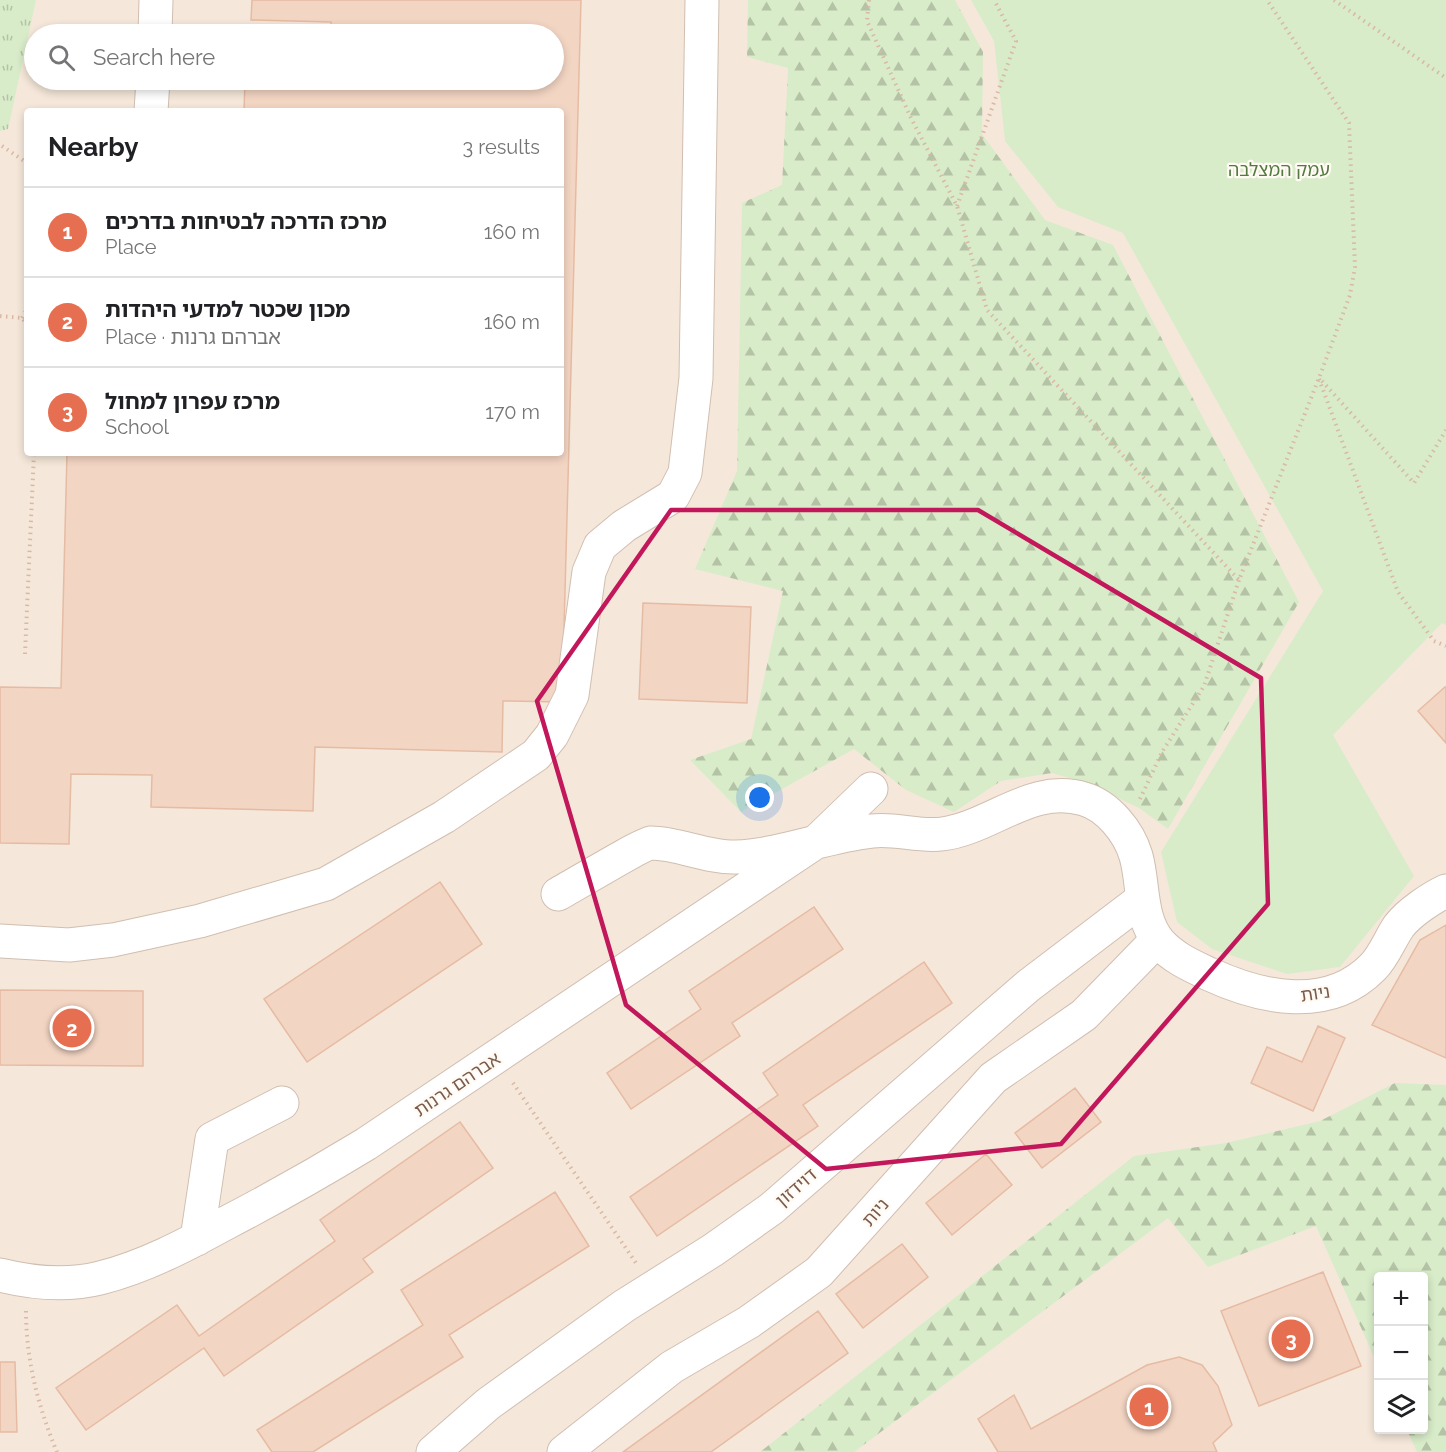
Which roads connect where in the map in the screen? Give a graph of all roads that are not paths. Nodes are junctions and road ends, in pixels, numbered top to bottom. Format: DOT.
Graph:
graph roads {
  1 [pos="156,0"];
  2 [pos="702,0"];
  3 [pos="155,24"];
  4 [pos="153,90"];
  5 [pos="152,108"];
  6 [pos="871,789"];
  7 [pos="816,842"];
  8 [pos="1443,892"];
  9 [pos="558,894"];
  10 [pos="1141,900"];
  11 [pos="1157,940"];
  12 [pos="0,941"];
  13 [pos="282,1103"];
  14 [pos="197,1239"];
  15 [pos="13,1277"];
  16 [pos="433,1452"];
  17 [pos="564,1452"];
  1 -- 3 [label="street"];
  2 -- 12 [label="street"];
  4 -- 5 [label="street"];
  6 -- 7 [label="street, אברהם גרנות"];
  7 -- 9 [label="street, ניות"];
  7 -- 10 [label="street, ניות"];
  7 -- 14 [label="street, אברהם גרנות"];
  8 -- 11 [label="street, ניות"];
  10 -- 11 [label="street, ניות"];
  10 -- 16 [label="street, דוידזון"];
  11 -- 17 [label="street, ניות"];
  13 -- 14 [label="street"];
  14 -- 15 [label="street, אברהם גרנות"];
}
